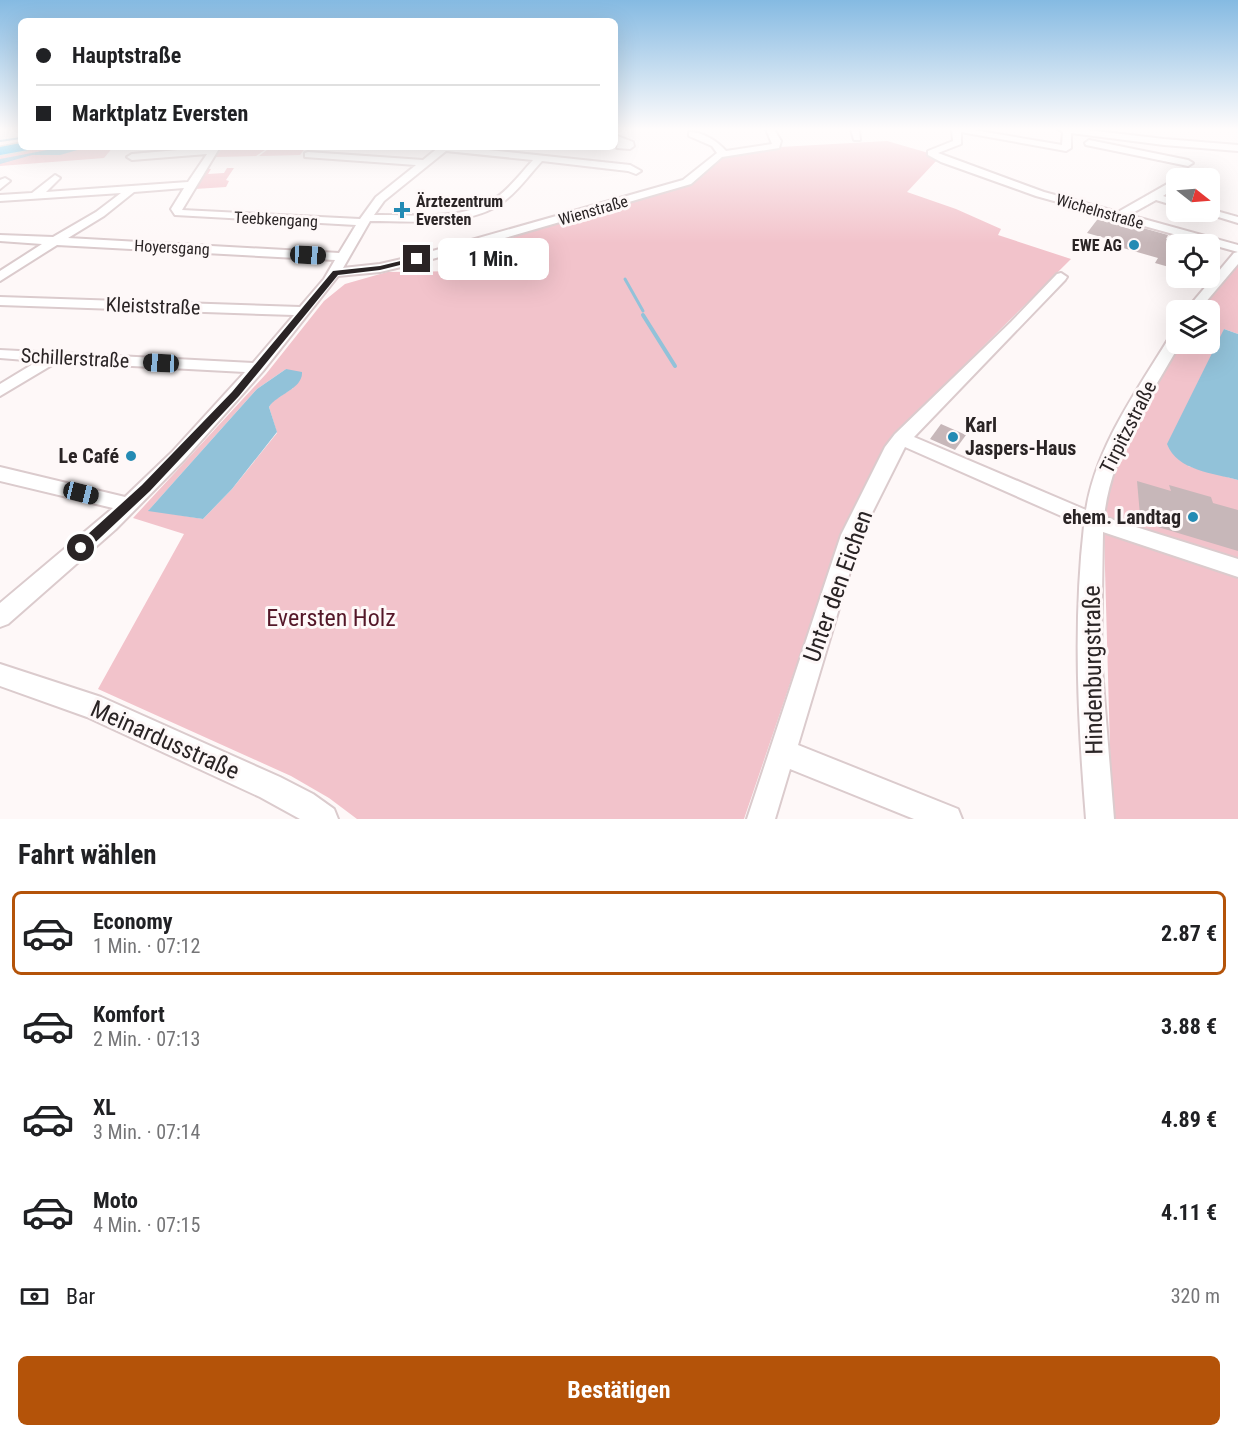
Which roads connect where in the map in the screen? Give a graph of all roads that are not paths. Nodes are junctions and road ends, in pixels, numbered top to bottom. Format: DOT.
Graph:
graph roads {
  1 [pos="202,167"];
  2 [pos="419,167"];
  3 [pos="531,167"];
  4 [pos="623,167"];
  5 [pos="706,167"];
  6 [pos="965,167"];
  7 [pos="636,171"];
  8 [pos="55,178"];
  9 [pos="190,185"];
  10 [pos="1166,188"];
  11 [pos="131,189"];
  12 [pos="36,195"];
  13 [pos="1155,196"];
  14 [pos="0,198"];
  15 [pos="1166,200"];
  16 [pos="1220,215"];
  17 [pos="1118,217"];
  18 [pos="364,220"];
  19 [pos="1238,220"];
  20 [pos="0,238"];
  21 [pos="50,244"];
  22 [pos="1238,249"];
  23 [pos="1238,256"];
  24 [pos="345,257"];
  25 [pos="336,273"];
  26 [pos="0,277"];
  27 [pos="1061,277"];
  28 [pos="1201,300"];
  29 [pos="0,301"];
  30 [pos="305,311"];
  31 [pos="0,354"];
  32 [pos="1167,354"];
  33 [pos="54,357"];
  34 [pos="258,368"];
  35 [pos="0,391"];
  36 [pos="901,438"];
  37 [pos="0,474"];
  38 [pos="129,505"];
  39 [pos="1095,522"];
  40 [pos="1238,568"];
  41 [pos="0,617"];
  42 [pos="0,675"];
  43 [pos="782,753"];
  44 [pos="324,819"];
  45 [pos="761,819"];
  46 [pos="948,819"];
  47 [pos="1100,819"];
  1 -- 9 [label="street"];
  2 -- 18 [label="street"];
  3 -- 18 [label="street, Teebkengang"];
  4 -- 7 [label="street"];
  5 -- 25 [label="street, Wienstraße"];
  6 -- 17 [label="street, Wichelnstraße"];
  8 -- 12 [label="street"];
  9 -- 11 [label="street"];
  9 -- 18 [label="street, Teebkengang"];
  10 -- 13 [label="street"];
  11 -- 12 [label="street"];
  11 -- 21 [label="street"];
  12 -- 14 [label="street"];
  13 -- 15 [label="street"];
  13 -- 17 [label="street"];
  16 -- 19 [label="street"];
  17 -- 22 [label="street, Wichelnstraße"];
  18 -- 24 [label="street"];
  20 -- 21 [label="street, Hoyersgang"];
  21 -- 24 [label="street, Hoyersgang"];
  21 -- 26 [label="street"];
  23 -- 28 [label="street"];
  24 -- 25 [label="street"];
  25 -- 30 [label="street"];
  27 -- 36 [label="street, Unter den Eichen"];
  29 -- 30 [label="street, Kleiststraße"];
  30 -- 34 [label="street"];
  31 -- 33 [label="street, Schillerstraße"];
  32 -- 39 [label="street, Tirpitzstraße"];
  33 -- 34 [label="street, Schillerstraße"];
  33 -- 35 [label="street"];
  34 -- 38 [label="street"];
  36 -- 39 [label="street"];
  36 -- 43 [label="street, Unter den Eichen"];
  37 -- 38 [label="street"];
  38 -- 41 [label="street"];
  39 -- 40 [label="street"];
  39 -- 47 [label="street, Hindenburgstraße"];
  42 -- 44 [label="street, Meinardusstraße"];
  43 -- 45 [label="street, Unter den Eichen"];
  43 -- 46 [label="street"];
}
